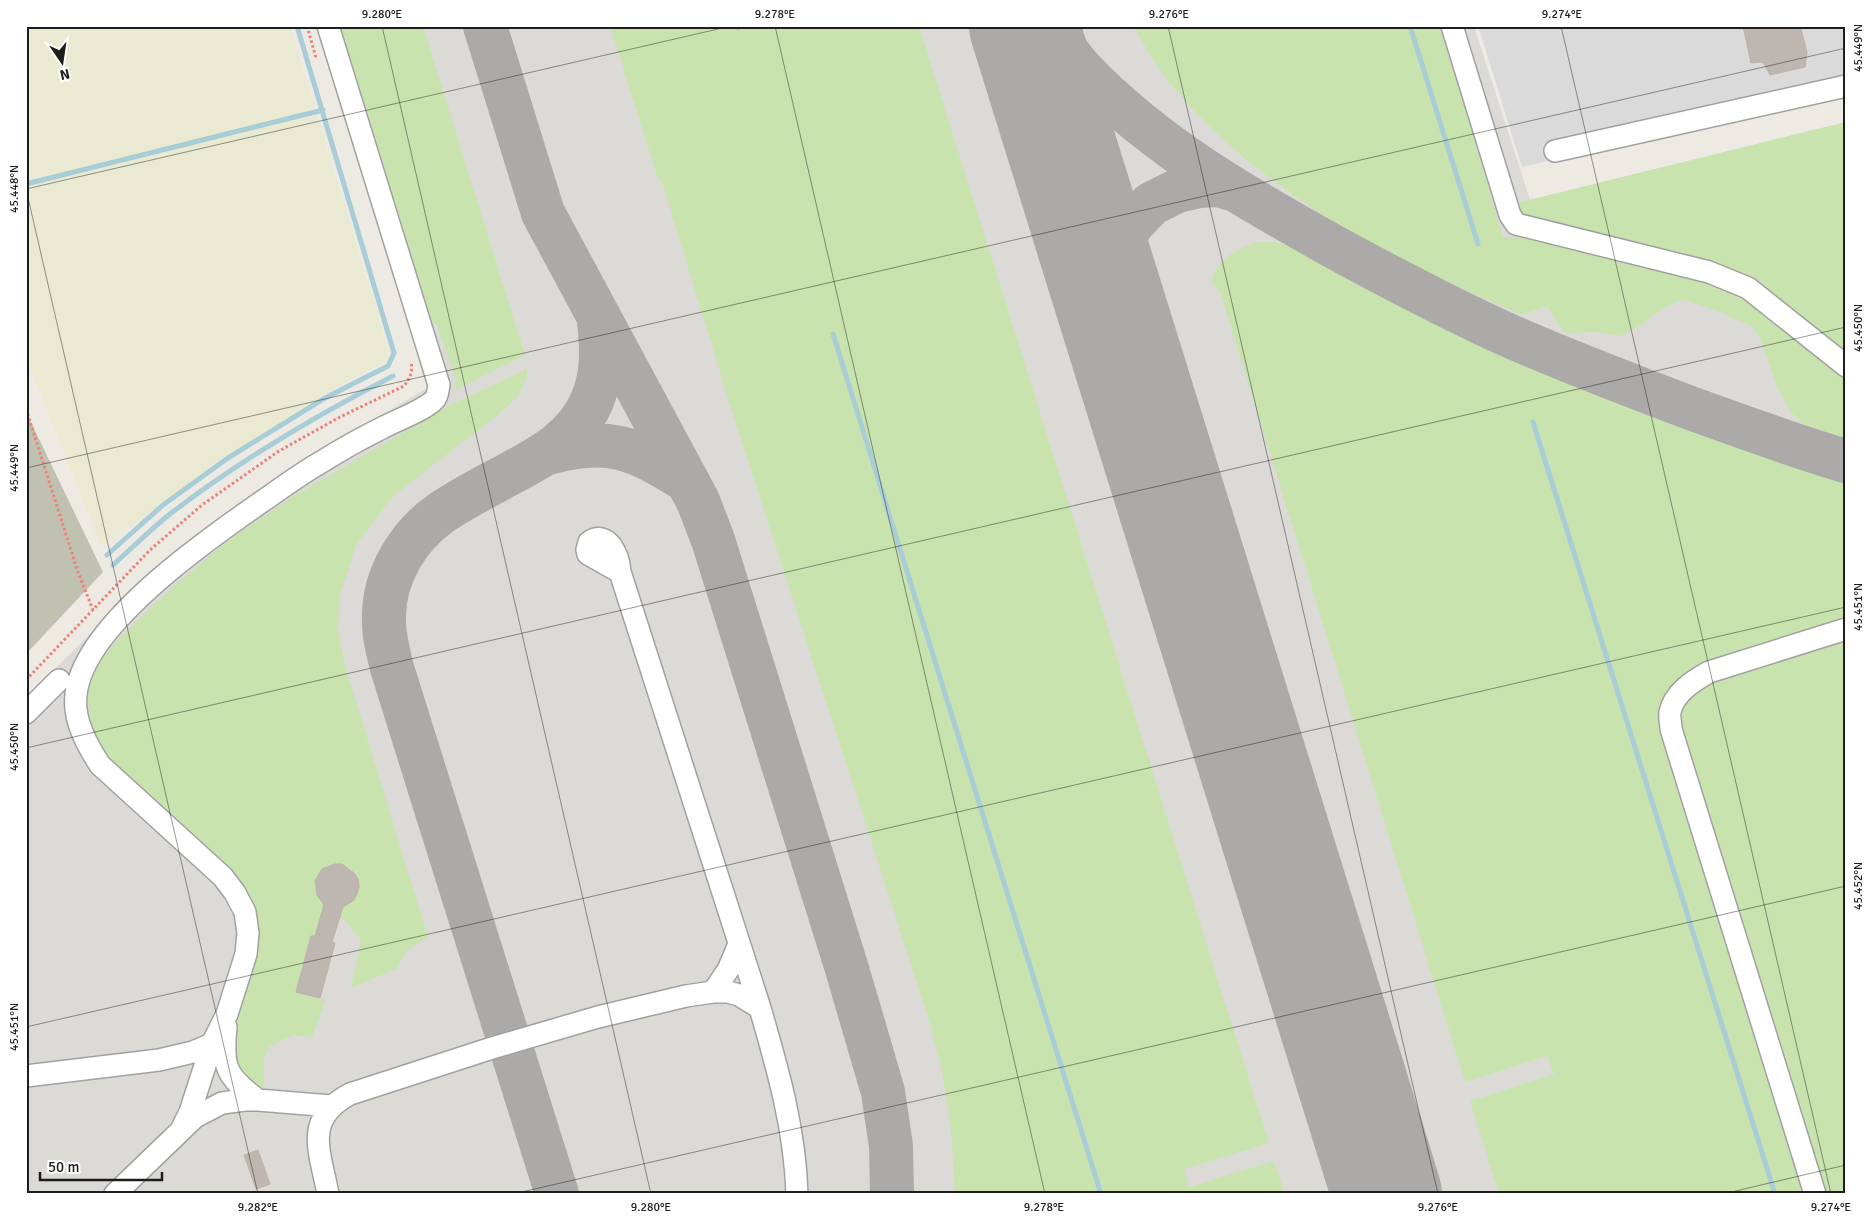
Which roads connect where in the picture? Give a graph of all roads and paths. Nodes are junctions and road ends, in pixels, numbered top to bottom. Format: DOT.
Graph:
graph roads {
  1 [pos="307,26"];
  2 [pos="328,26"];
  3 [pos="1452,26"];
  4 [pos="318,64"];
  5 [pos="1846,86"];
  6 [pos="1555,151"];
  7 [pos="410,358"];
  8 [pos="1846,366"];
  9 [pos="26,409"];
  10 [pos="620,572"];
  11 [pos="93,610"];
  12 [pos="1846,629"];
  13 [pos="26,680"];
  14 [pos="59,680"];
  15 [pos="26,713"];
  16 [pos="739,944"];
  17 [pos="713,992"];
  18 [pos="760,1008"];
  19 [pos="227,1014"];
  20 [pos="212,1044"];
  21 [pos="159,1060"];
  22 [pos="205,1068"];
  23 [pos="229,1073"];
  24 [pos="26,1076"];
  25 [pos="258,1100"];
  26 [pos="222,1103"];
  27 [pos="331,1106"];
  28 [pos="181,1130"];
  29 [pos="115,1194"];
  30 [pos="328,1194"];
  31 [pos="797,1194"];
  32 [pos="1815,1194"];
  1 -- 4 [label="path"];
  2 -- 19 [label="lane"];
  3 -- 8 [label="lane"];
  5 -- 6 [label="lane"];
  7 -- 11 [label="path"];
  9 -- 11 [label="path"];
  10 -- 16 [label="lane"];
  11 -- 13 [label="path"];
  12 -- 32 [label="lane"];
  14 -- 15 [label="lane"];
  16 -- 17 [label="lane"];
  16 -- 18 [label="lane"];
  17 -- 18 [label="lane"];
  17 -- 27 [label="lane"];
  18 -- 31 [label="lane"];
  19 -- 20 [label="lane"];
  19 -- 23 [label="lane"];
  20 -- 21 [label="lane"];
  20 -- 22 [label="lane"];
  21 -- 22 [label="lane"];
  21 -- 24 [label="lane"];
  22 -- 26 [label="lane"];
  22 -- 28 [label="lane"];
  23 -- 25 [label="lane"];
  23 -- 26 [label="lane"];
  25 -- 26 [label="lane"];
  25 -- 27 [label="lane"];
  26 -- 28 [label="lane"];
  27 -- 30 [label="lane"];
  28 -- 29 [label="lane"];
}
